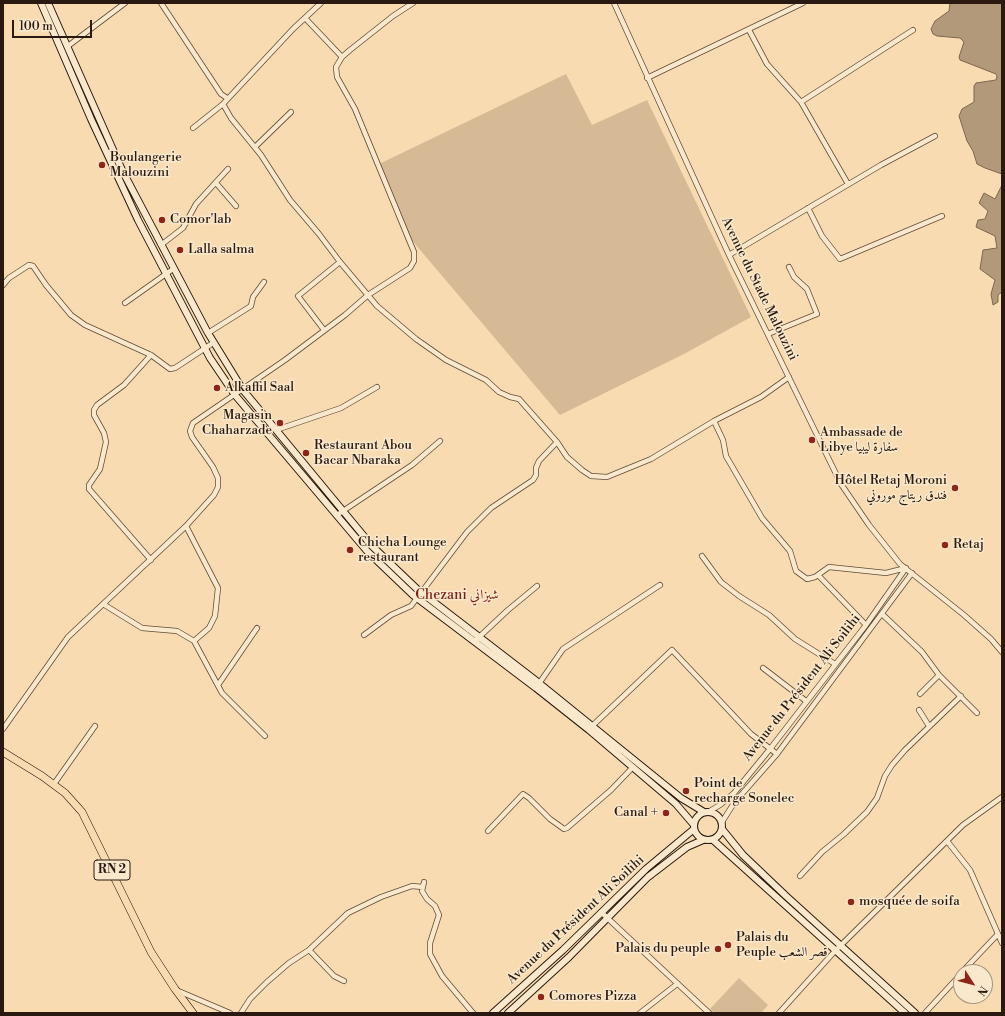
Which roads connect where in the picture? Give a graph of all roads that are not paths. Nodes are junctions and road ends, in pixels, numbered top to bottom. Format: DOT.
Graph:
graph roads {
  1 [pos="41,3"];
  2 [pos="48,3"];
  3 [pos="125,3"];
  4 [pos="161,3"];
  5 [pos="321,3"];
  6 [pos="412,3"];
  7 [pos="614,3"];
  8 [pos="803,3"];
  9 [pos="305,18"];
  10 [pos="749,30"];
  11 [pos="913,30"];
  12 [pos="68,46"];
  13 [pos="342,57"];
  14 [pos="647,78"];
  15 [pos="227,98"];
  16 [pos="801,102"];
  17 [pos="223,104"];
  18 [pos="291,112"];
  19 [pos="193,128"];
  20 [pos="935,136"];
  21 [pos="255,147"];
  22 [pos="228,169"];
  23 [pos="216,183"];
  24 [pos="848,184"];
  25 [pos="236,206"];
  26 [pos="808,208"];
  27 [pos="942,216"];
  28 [pos="161,245"];
  29 [pos="730,255"];
  30 [pos="340,262"];
  31 [pos="789,267"];
  32 [pos="173,269"];
  33 [pos="166,273"];
  34 [pos="264,282"];
  35 [pos="3,285"];
  36 [pos="368,295"];
  37 [pos="125,303"];
  38 [pos="324,330"];
  39 [pos="208,333"];
  40 [pos="768,334"];
  41 [pos="213,343"];
  42 [pos="205,348"];
  43 [pos="151,355"];
  44 [pos="789,377"];
  45 [pos="377,387"];
  46 [pos="243,390"];
  47 [pos="235,395"];
  48 [pos="714,421"];
  49 [pos="276,430"];
  50 [pos="440,441"];
  51 [pos="557,442"];
  52 [pos="344,511"];
  53 [pos="337,515"];
  54 [pos="186,526"];
  55 [pos="702,556"];
  56 [pos="151,560"];
  57 [pos="907,569"];
  58 [pos="912,573"];
  59 [pos="818,575"];
  60 [pos="660,585"];
  61 [pos="537,586"];
  62 [pos="422,593"];
  63 [pos="418,599"];
  64 [pos="103,604"];
  65 [pos="882,614"];
  66 [pos="866,625"];
  67 [pos="257,628"];
  68 [pos="364,636"];
  69 [pos="477,639"];
  70 [pos="194,641"];
  71 [pos="1002,652"];
  72 [pos="835,664"];
  73 [pos="763,668"];
  74 [pos="939,675"];
  75 [pos="218,685"];
  76 [pos="538,685"];
  77 [pos="920,694"];
  78 [pos="961,696"];
  79 [pos="806,702"];
  80 [pos="919,710"];
  81 [pos="977,714"];
  82 [pos="95,726"];
  83 [pos="930,726"];
  84 [pos="591,727"];
  85 [pos="3,729"];
  86 [pos="265,736"];
  87 [pos="770,749"];
  88 [pos="3,752"];
  89 [pos="777,754"];
  90 [pos="633,767"];
  91 [pos="54,784"];
  92 [pos="1002,797"];
  93 [pos="706,812"];
  94 [pos="722,822"];
  95 [pos="694,827"];
  96 [pos="722,829"];
  97 [pos="488,831"];
  98 [pos="703,840"];
  99 [pos="713,840"];
  100 [pos="947,841"];
  101 [pos="800,876"];
  102 [pos="601,912"];
  103 [pos="607,918"];
  104 [pos="998,934"];
  105 [pos="1002,943"];
  106 [pos="841,946"];
  107 [pos="309,950"];
  108 [pos="835,951"];
  109 [pos="970,964"];
  110 [pos="344,981"];
  111 [pos="953,983"];
  112 [pos="677,984"];
  113 [pos="175,989"];
  114 [pos="193,1013"];
  115 [pos="230,1013"];
  116 [pos="241,1013"];
  117 [pos="473,1013"];
  118 [pos="493,1013"];
  119 [pos="508,1013"];
  120 [pos="640,1013"];
  121 [pos="709,1013"];
  122 [pos="779,1013"];
  123 [pos="905,1013"];
  124 [pos="915,1013"];
  125 [pos="925,1013"];
  1 -- 33 [label="main road"];
  2 -- 12 [label="main road"];
  3 -- 12 [label="street"];
  4 -- 15 [label="street"];
  5 -- 9 [label="street"];
  6 -- 13 [label="street"];
  7 -- 14 [label="street, Avenue du Stade Malouzini"];
  8 -- 10 [label="street"];
  9 -- 13 [label="street"];
  9 -- 15 [label="street"];
  10 -- 14 [label="street"];
  10 -- 16 [label="street"];
  11 -- 16 [label="street"];
  12 -- 28 [label="main road"];
  13 -- 36 [label="street"];
  14 -- 29 [label="street, Avenue du Stade Malouzini"];
  15 -- 17 [label="street"];
  16 -- 24 [label="street"];
  17 -- 19 [label="street"];
  17 -- 21 [label="street"];
  18 -- 21 [label="street"];
  20 -- 24 [label="street"];
  21 -- 30 [label="street"];
  22 -- 23 [label="street"];
  23 -- 25 [label="street"];
  23 -- 28 [label="street"];
  24 -- 26 [label="street"];
  26 -- 27 [label="street"];
  26 -- 29 [label="street"];
  28 -- 32 [label="main road"];
  29 -- 40 [label="street, Avenue du Stade Malouzini"];
  30 -- 36 [label="street"];
  30 -- 38 [label="street"];
  31 -- 40 [label="street"];
  32 -- 33 [label="street"];
  32 -- 39 [label="main road"];
  33 -- 37 [label="street"];
  33 -- 42 [label="main road"];
  34 -- 39 [label="street"];
  35 -- 43 [label="street"];
  36 -- 38 [label="street"];
  36 -- 51 [label="street"];
  38 -- 46 [label="street"];
  39 -- 41 [label="main road"];
  40 -- 44 [label="street, Avenue du Stade Malouzini"];
  41 -- 42 [label="street"];
  41 -- 46 [label="main road"];
  42 -- 43 [label="street"];
  42 -- 47 [label="main road"];
  43 -- 56 [label="street"];
  44 -- 48 [label="street"];
  44 -- 57 [label="street, Avenue du Stade Malouzini"];
  45 -- 49 [label="street"];
  46 -- 47 [label="street"];
  46 -- 49 [label="main road"];
  47 -- 53 [label="main road"];
  47 -- 54 [label="street"];
  48 -- 51 [label="street"];
  48 -- 59 [label="street"];
  49 -- 52 [label="main road"];
  50 -- 52 [label="street"];
  51 -- 62 [label="street"];
  52 -- 53 [label="street"];
  52 -- 62 [label="main road"];
  53 -- 63 [label="main road"];
  54 -- 56 [label="street"];
  54 -- 70 [label="street"];
  55 -- 72 [label="street"];
  56 -- 64 [label="street"];
  57 -- 58 [label="street, Avenue du Stade Malouzini"];
  57 -- 59 [label="street"];
  57 -- 66 [label="street, Avenue du Président Ali Soilihi"];
  58 -- 65 [label="street, Avenue du Président Ali Soilihi"];
  58 -- 71 [label="street, Avenue du Stade Malouzini"];
  59 -- 66 [label="street"];
  60 -- 76 [label="street"];
  61 -- 69 [label="street"];
  62 -- 63 [label="street"];
  62 -- 69 [label="main road"];
  63 -- 68 [label="street"];
  63 -- 69 [label="main road"];
  64 -- 70 [label="street"];
  64 -- 85 [label="street"];
  65 -- 74 [label="street"];
  65 -- 89 [label="street, Avenue du Président Ali Soilihi"];
  66 -- 72 [label="street, Avenue du Président Ali Soilihi"];
  67 -- 75 [label="street"];
  69 -- 76 [label="main road"];
  70 -- 75 [label="street"];
  72 -- 79 [label="street, Avenue du Président Ali Soilihi"];
  73 -- 79 [label="street"];
  74 -- 77 [label="street"];
  74 -- 78 [label="street"];
  75 -- 86 [label="street"];
  76 -- 84 [label="main road"];
  78 -- 81 [label="street"];
  78 -- 83 [label="street"];
  79 -- 87 [label="street, Avenue du Président Ali Soilihi"];
  80 -- 83 [label="street"];
  82 -- 91 [label="street"];
  83 -- 101 [label="street"];
  84 -- 87 [label="street"];
  84 -- 90 [label="main road"];
  84 -- 93 [label="main road"];
  87 -- 89 [label="street"];
  87 -- 93 [label="street, Avenue du Président Ali Soilihi"];
  88 -- 91 [label="main road, RN 2"];
  89 -- 94 [label="street, Avenue du Président Ali Soilihi"];
  90 -- 95 [label="main road"];
  90 -- 97 [label="street"];
  91 -- 113 [label="main road, RN 2"];
  92 -- 100 [label="street"];
  93 -- 94 [label="main road"];
  93 -- 95 [label="main road"];
  94 -- 96 [label="main road"];
  95 -- 98 [label="main road"];
  95 -- 102 [label="main road, Avenue du Président Ali Soilihi"];
  96 -- 99 [label="main road"];
  96 -- 106 [label="main road"];
  98 -- 99 [label="main road"];
  98 -- 103 [label="main road, Avenue du Président Ali Soilihi"];
  99 -- 108 [label="main road"];
  100 -- 104 [label="street"];
  100 -- 106 [label="street"];
  102 -- 103 [label="street"];
  102 -- 118 [label="main road, Avenue du Président Ali Soilihi"];
  103 -- 112 [label="street"];
  103 -- 119 [label="main road, Avenue du Président Ali Soilihi"];
  104 -- 105 [label="street"];
  104 -- 109 [label="street"];
  106 -- 108 [label="street"];
  106 -- 124 [label="main road"];
  107 -- 110 [label="street"];
  107 -- 116 [label="street"];
  107 -- 117 [label="street"];
  108 -- 122 [label="street"];
  108 -- 123 [label="main road"];
  111 -- 125 [label="street"];
  112 -- 120 [label="street"];
  112 -- 121 [label="street"];
  113 -- 114 [label="main road, RN 2"];
  113 -- 115 [label="street"];
}
